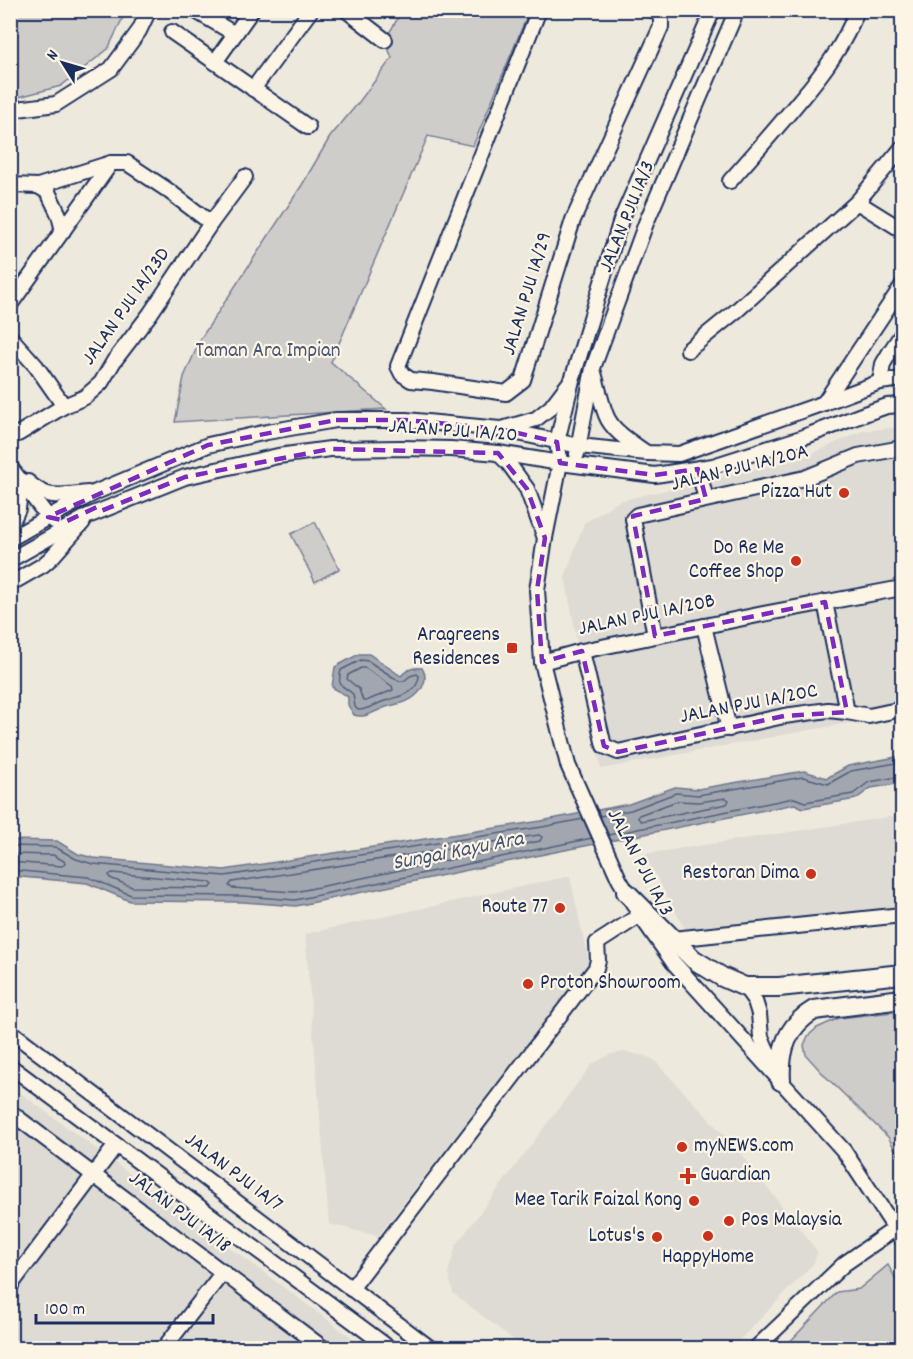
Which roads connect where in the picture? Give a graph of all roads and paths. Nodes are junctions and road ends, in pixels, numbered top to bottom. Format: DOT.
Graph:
graph roads {
  1 [pos="149,10"];
  2 [pos="194,10"];
  3 [pos="252,10"];
  4 [pos="311,10"];
  5 [pos="346,10"];
  6 [pos="539,10"];
  7 [pos="654,10"];
  8 [pos="713,10"];
  9 [pos="736,10"];
  10 [pos="857,10"];
  11 [pos="172,32"];
  12 [pos="235,34"];
  13 [pos="385,40"];
  14 [pos="215,62"];
  15 [pos="254,88"];
  16 [pos="10,110"];
  17 [pos="308,127"];
  18 [pos="903,148"];
  19 [pos="111,163"];
  20 [pos="245,177"];
  21 [pos="730,181"];
  22 [pos="10,185"];
  23 [pos="38,186"];
  24 [pos="857,202"];
  25 [pos="211,223"];
  26 [pos="903,230"];
  27 [pos="63,231"];
  28 [pos="903,286"];
  29 [pos="10,305"];
  30 [pos="903,334"];
  31 [pos="10,337"];
  32 [pos="688,350"];
  33 [pos="593,368"];
  34 [pos="903,379"];
  35 [pos="572,380"];
  36 [pos="880,382"];
  37 [pos="824,403"];
  38 [pos="903,405"];
  39 [pos="64,406"];
  40 [pos="500,429"];
  41 [pos="18,435"];
  42 [pos="557,442"];
  43 [pos="579,446"];
  44 [pos="903,448"];
  45 [pos="498,453"];
  46 [pos="647,453"];
  47 [pos="567,464"];
  48 [pos="10,467"];
  49 [pos="698,469"];
  50 [pos="21,483"];
  51 [pos="96,492"];
  52 [pos="706,499"];
  53 [pos="95,514"];
  54 [pos="48,517"];
  55 [pos="10,526"];
  56 [pos="545,538"];
  57 [pos="10,539"];
  58 [pos="10,560"];
  59 [pos="10,584"];
  60 [pos="903,588"];
  61 [pos="825,602"];
  62 [pos="704,626"];
  63 [pos="655,636"];
  64 [pos="582,651"];
  65 [pos="542,662"];
  66 [pos="903,709"];
  67 [pos="847,712"];
  68 [pos="729,729"];
  69 [pos="622,885"];
  70 [pos="643,914"];
  71 [pos="903,915"];
  72 [pos="674,939"];
  73 [pos="903,974"];
  74 [pos="745,987"];
  75 [pos="903,999"];
  76 [pos="10,1031"];
  77 [pos="10,1066"];
  78 [pos="781,1081"];
  79 [pos="10,1112"];
  80 [pos="116,1145"];
  81 [pos="93,1174"];
  82 [pos="899,1233"];
  83 [pos="223,1272"];
  84 [pos="10,1286"];
  85 [pos="351,1288"];
  86 [pos="395,1322"];
  87 [pos="381,1346"];
  88 [pos="164,1348"];
  89 [pos="323,1348"];
  90 [pos="430,1348"];
  91 [pos="756,1348"];
  1 -- 16 [label="street"];
  2 -- 12 [label="street"];
  3 -- 12 [label="street"];
  4 -- 15 [label="street"];
  5 -- 13 [label="street"];
  6 -- 7 [label="street, JALAN PJU 1A/29"];
  8 -- 35 [label="street, JALAN PJU 1A/3"];
  9 -- 33 [label="street, JALAN PJU 1A/3"];
  10 -- 21 [label="street"];
  11 -- 14 [label="street"];
  12 -- 14 [label="street"];
  14 -- 15 [label="street"];
  15 -- 17 [label="street"];
  18 -- 24 [label="street"];
  19 -- 23 [label="street"];
  19 -- 25 [label="street"];
  19 -- 27 [label="street"];
  20 -- 25 [label="street, JALAN PJU 1A/23D"];
  22 -- 23 [label="street"];
  23 -- 27 [label="street"];
  24 -- 26 [label="street"];
  24 -- 32 [label="street"];
  25 -- 39 [label="street, JALAN PJU 1A/23D"];
  27 -- 29 [label="street"];
  28 -- 37 [label="street"];
  30 -- 36 [label="street"];
  31 -- 39 [label="street"];
  33 -- 43 [label="street, JALAN PJU 1A/3"];
  33 -- 46 [label="street"];
  34 -- 36 [label="street, JALAN PJU 1A/20"];
  35 -- 40 [label="street"];
  35 -- 42 [label="street, JALAN PJU 1A/3"];
  36 -- 37 [label="street, JALAN PJU 1A/20"];
  37 -- 46 [label="street, JALAN PJU 1A/20"];
  38 -- 49 [label="street, JALAN PJU 1A/20"];
  39 -- 41 [label="street, JALAN PJU 1A/23D"];
  40 -- 42 [label="street, JALAN PJU 1A/20"];
  40 -- 51 [label="street, JALAN PJU 1A/20"];
  42 -- 43 [label="street, JALAN PJU 1A/20"];
  42 -- 47 [label="street"];
  43 -- 46 [label="street, JALAN PJU 1A/20"];
  43 -- 47 [label="street, JALAN PJU 1A/3"];
  44 -- 52 [label="street, JALAN PJU 1A/20A"];
  45 -- 47 [label="street, JALAN PJU 1A/20"];
  45 -- 53 [label="street, JALAN PJU 1A/20"];
  45 -- 56 [label="street"];
  47 -- 49 [label="street, JALAN PJU 1A/20"];
  47 -- 56 [label="street, JALAN PJU 1A/3"];
  48 -- 50 [label="street"];
  48 -- 51 [label="street"];
  49 -- 52 [label="street"];
  50 -- 54 [label="street"];
  50 -- 55 [label="street"];
  51 -- 54 [label="street, JALAN PJU 1A/20"];
  52 -- 63 [label="street, JALAN PJU 1A/20A"];
  53 -- 54 [label="street"];
  53 -- 58 [label="street, JALAN PJU 1A/20"];
  53 -- 59 [label="street"];
  54 -- 57 [label="street, JALAN PJU 1A/20"];
  56 -- 65 [label="street, JALAN PJU 1A/3"];
  60 -- 61 [label="street, JALAN PJU 1A/20B"];
  61 -- 62 [label="street, JALAN PJU 1A/20B"];
  61 -- 67 [label="street"];
  62 -- 63 [label="street, JALAN PJU 1A/20B"];
  62 -- 68 [label="street"];
  63 -- 64 [label="street, JALAN PJU 1A/20B"];
  64 -- 65 [label="street, JALAN PJU 1A/20B"];
  64 -- 68 [label="street, JALAN PJU 1A/20C"];
  65 -- 69 [label="street, JALAN PJU 1A/3"];
  66 -- 67 [label="street, JALAN PJU 1A/20C"];
  67 -- 68 [label="street, JALAN PJU 1A/20C"];
  69 -- 70 [label="main road"];
  70 -- 72 [label="main road"];
  70 -- 78 [label="street, JALAN PJU 1A/3"];
  70 -- 85 [label="street"];
  71 -- 72 [label="street, JALAN PJU 1A/3"];
  72 -- 74 [label="main road"];
  73 -- 74 [label="main road"];
  74 -- 78 [label="street"];
  75 -- 78 [label="main road"];
  76 -- 85 [label="street, JALAN PJU 1A/7"];
  77 -- 80 [label="street"];
  78 -- 82 [label="street, JALAN PJU 1A/3"];
  79 -- 81 [label="street, JALAN PJU 1A/18"];
  80 -- 81 [label="street"];
  80 -- 87 [label="street"];
  81 -- 83 [label="street, JALAN PJU 1A/18"];
  81 -- 84 [label="street"];
  82 -- 91 [label="street"];
  83 -- 88 [label="street"];
  83 -- 89 [label="street, JALAN PJU 1A/18"];
  85 -- 86 [label="street, JALAN PJU 1A/7"];
  86 -- 87 [label="street"];
  86 -- 90 [label="street, JALAN PJU 1A/7"];
}
